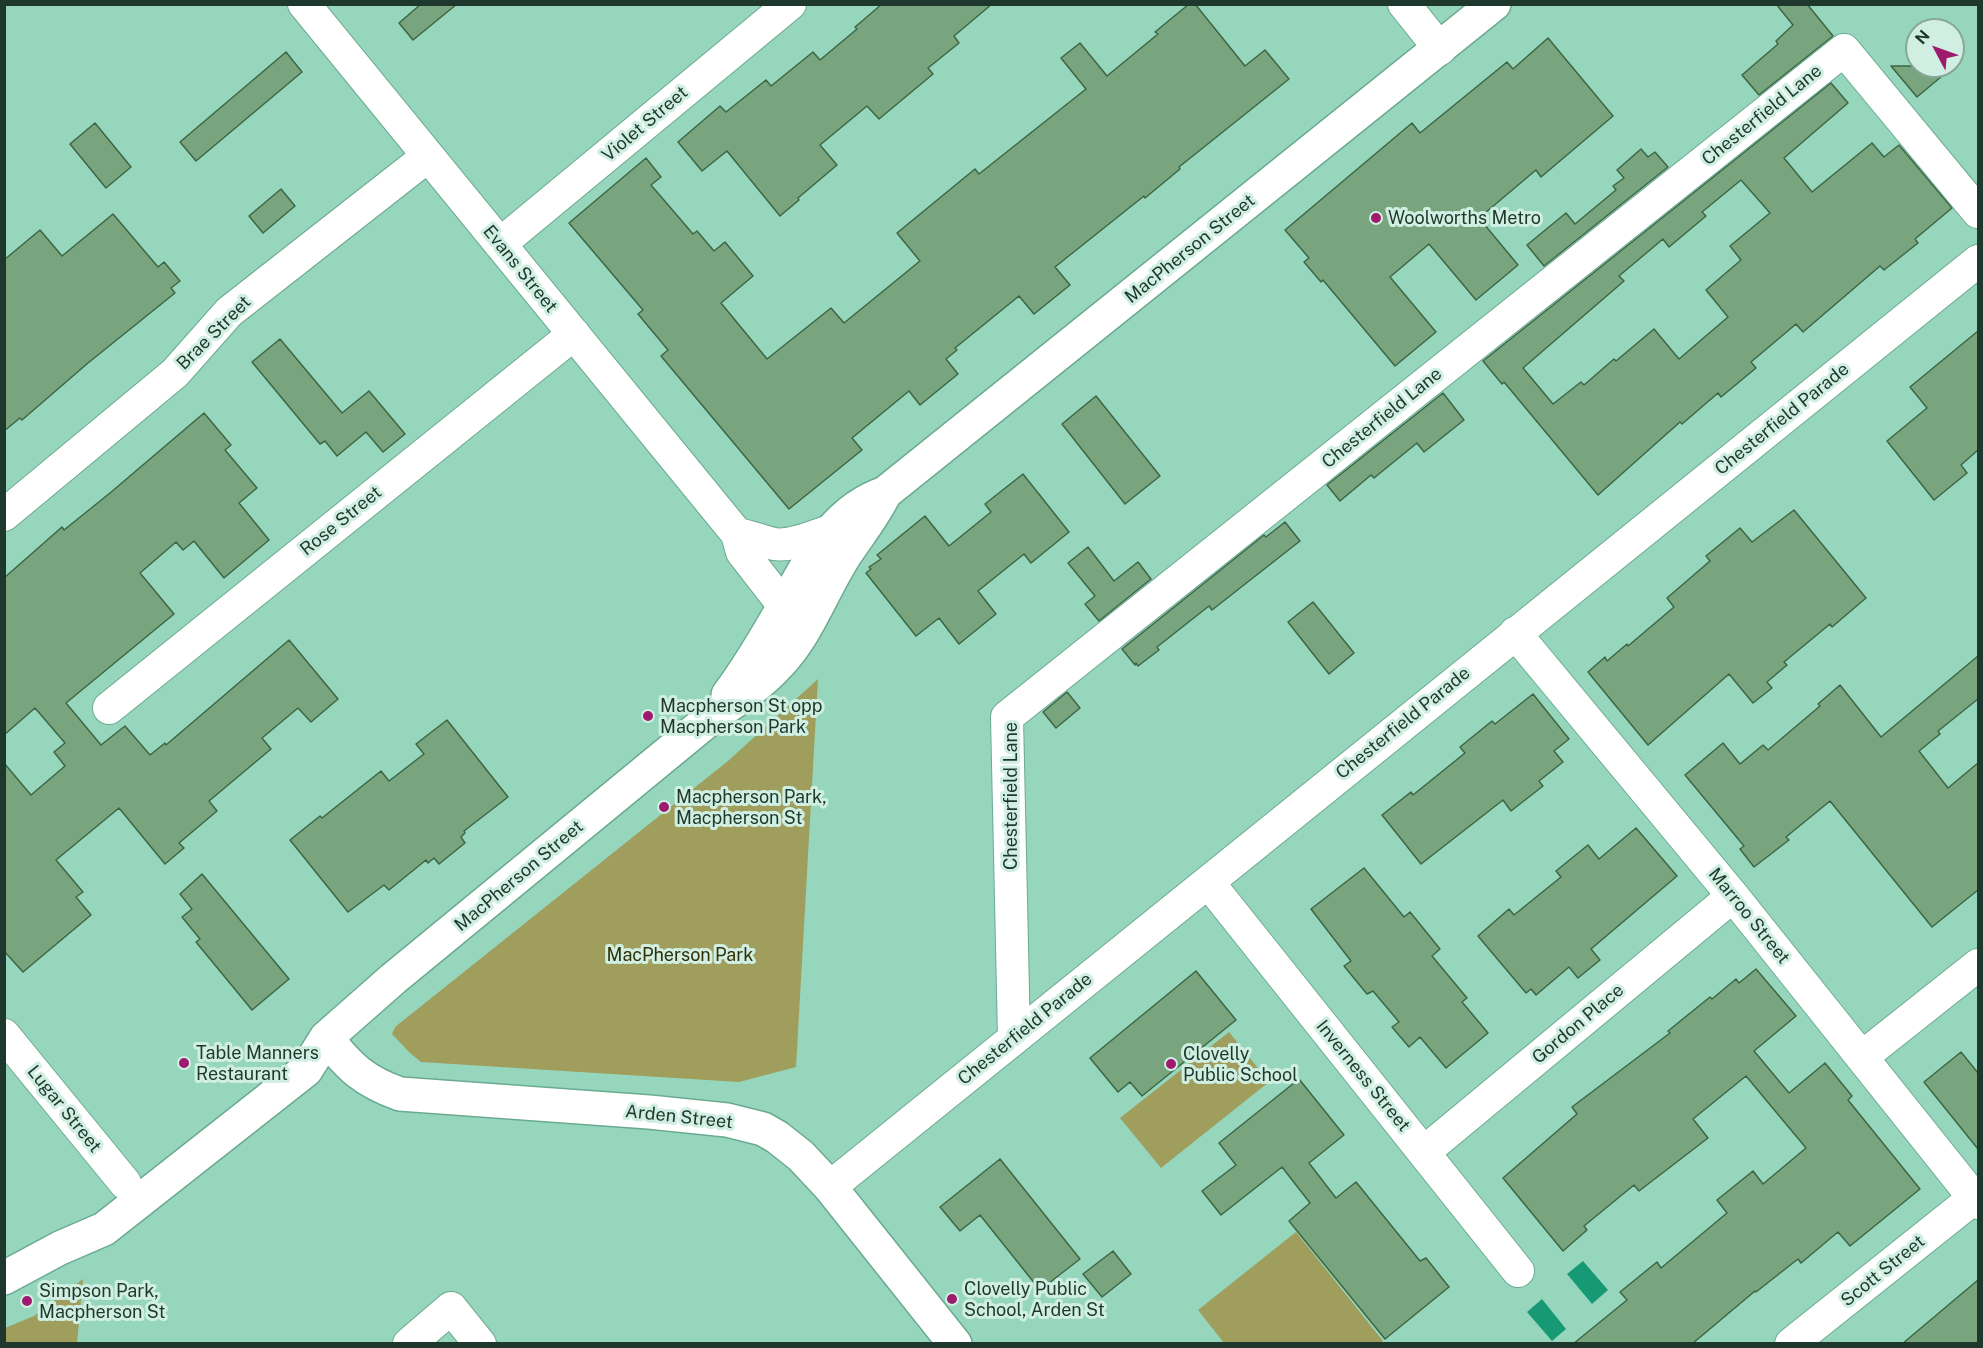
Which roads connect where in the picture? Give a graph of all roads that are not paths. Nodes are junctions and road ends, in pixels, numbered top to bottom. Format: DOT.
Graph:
graph roads {
  1 [pos="304,4"];
  2 [pos="789,4"];
  3 [pos="1404,4"];
  4 [pos="1494,4"];
  5 [pos="1440,48"];
  6 [pos="428,156"];
  7 [pos="1978,212"];
  8 [pos="500,244"];
  9 [pos="1978,261"];
  10 [pos="574,334"];
  11 [pos="885,493"];
  12 [pos="4,515"];
  13 [pos="830,531"];
  14 [pos="736,534"];
  15 [pos="798,612"];
  16 [pos="1515,633"];
  17 [pos="109,708"];
  18 [pos="1208,882"];
  19 [pos="1733,896"];
  20 [pos="1978,965"];
  21 [pos="4,1035"];
  22 [pos="326,1038"];
  23 [pos="1014,1038"];
  24 [pos="1862,1057"];
  25 [pos="1424,1152"];
  26 [pos="125,1183"];
  27 [pos="830,1187"];
  28 [pos="1976,1200"];
  29 [pos="60,1248"];
  30 [pos="1518,1271"];
  31 [pos="4,1278"];
  32 [pos="409,1344"];
  33 [pos="480,1344"];
  34 [pos="955,1344"];
  35 [pos="1791,1344"];
  1 -- 6 [label="street, Evans Street"];
  2 -- 8 [label="street, Violet Street"];
  3 -- 5 [label="street"];
  4 -- 5 [label="main road, MacPherson Street"];
  5 -- 11 [label="main road, MacPherson Street"];
  6 -- 8 [label="street, Evans Street"];
  6 -- 12 [label="street, Brae Street"];
  7 -- 23 [label="street, Chesterfield Lane"];
  8 -- 10 [label="street, Evans Street"];
  9 -- 16 [label="street, Chesterfield Parade"];
  10 -- 14 [label="street, Evans Street"];
  10 -- 17 [label="street, Rose Street"];
  11 -- 13 [label="main road, MacPherson Street"];
  11 -- 15 [label="main road, MacPherson Street"];
  13 -- 14 [label="street"];
  13 -- 15 [label="main road, MacPherson Street"];
  14 -- 15 [label="street, Evans Street"];
  15 -- 22 [label="main road, MacPherson Street"];
  16 -- 18 [label="street, Chesterfield Parade"];
  16 -- 19 [label="street, Marroo Street"];
  18 -- 23 [label="street, Chesterfield Parade"];
  18 -- 25 [label="street, Inverness Street"];
  19 -- 24 [label="street, Marroo Street"];
  19 -- 25 [label="street, Gordon Place"];
  20 -- 24 [label="street"];
  21 -- 26 [label="street, Lugar Street"];
  22 -- 26 [label="main road, MacPherson Street"];
  22 -- 27 [label="main road, Arden Street"];
  22 -- 29 [label="main road, MacPherson Street"];
  23 -- 27 [label="street, Chesterfield Parade"];
  24 -- 28 [label="street, Marroo Street"];
  25 -- 30 [label="street, Inverness Street"];
  26 -- 29 [label="main road, MacPherson Street"];
  27 -- 34 [label="main road, Arden Street"];
  28 -- 35 [label="street, Scott Street"];
  29 -- 31 [label="main road, MacPherson Street"];
  32 -- 33 [label="street"];
}
